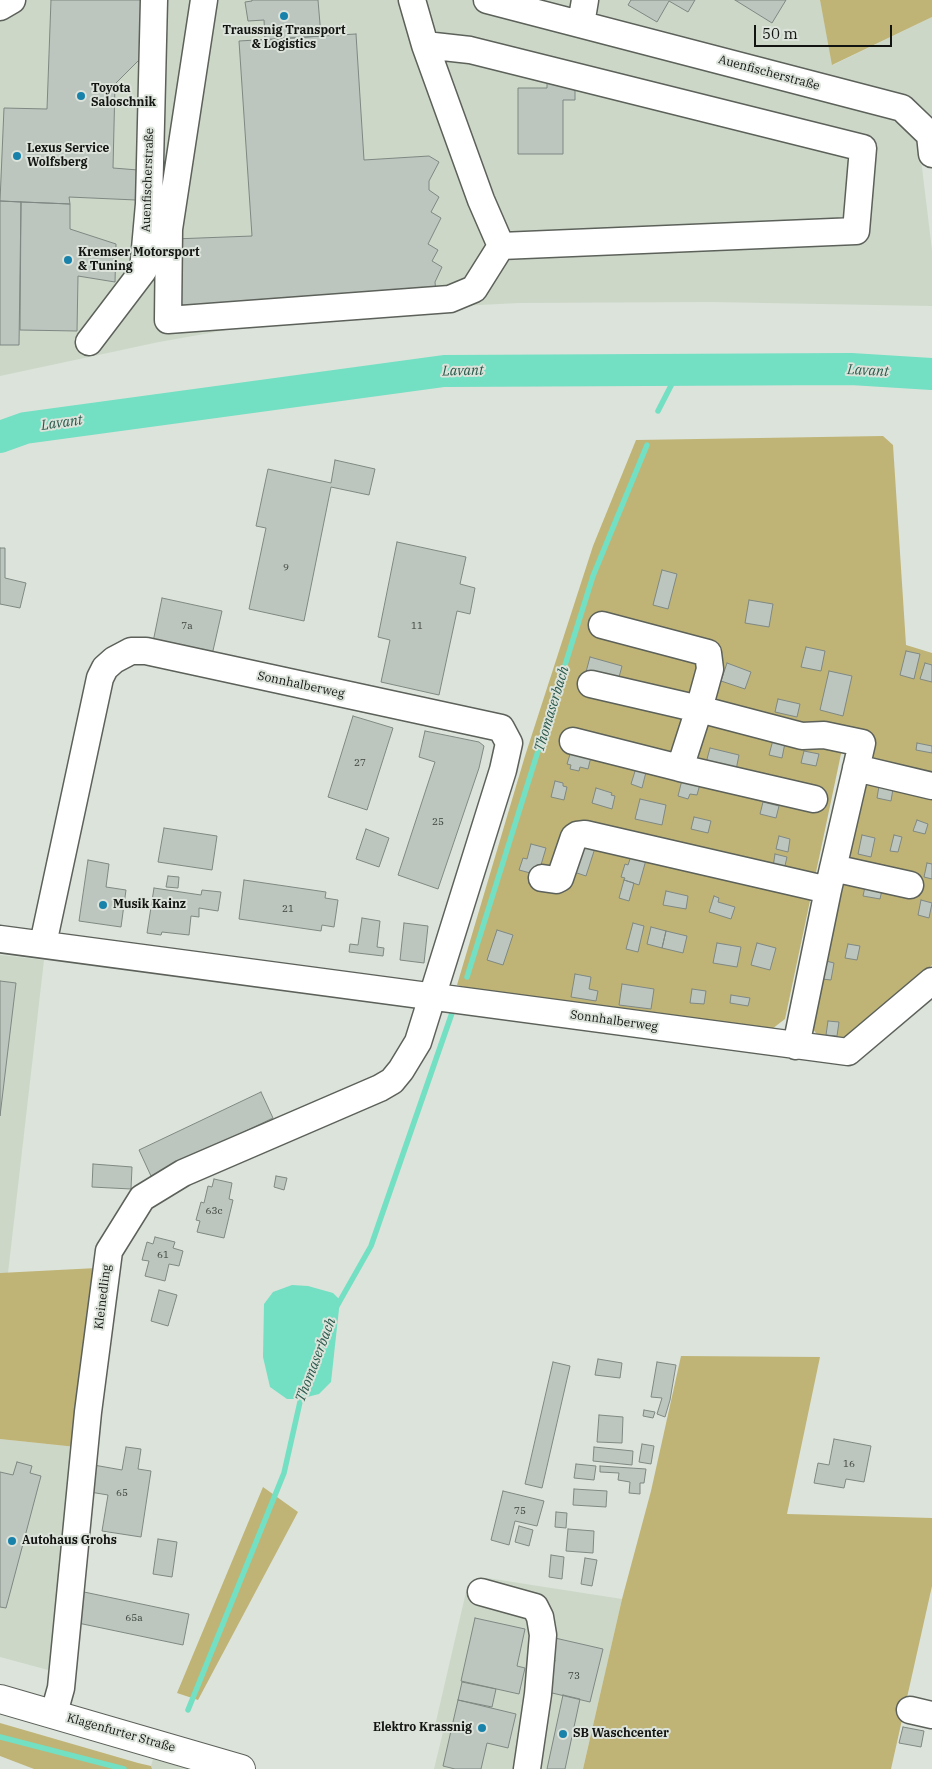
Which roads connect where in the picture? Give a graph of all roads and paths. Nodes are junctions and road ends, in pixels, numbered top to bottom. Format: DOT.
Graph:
graph roads {
  1 [pos="12,0"];
  2 [pos="154,0"];
  3 [pos="204,0"];
  4 [pos="412,0"];
  5 [pos="487,0"];
  6 [pos="0,7"];
  7 [pos="583,12"];
  8 [pos="425,45"];
  9 [pos="932,154"];
  10 [pos="500,246"];
  11 [pos="88,342"];
  12 [pos="602,625"];
  13 [pos="591,684"];
  14 [pos="699,709"];
  15 [pos="572,741"];
  16 [pos="680,768"];
  17 [pos="856,768"];
  18 [pos="932,786"];
  19 [pos="814,799"];
  20 [pos="542,878"];
  21 [pos="831,879"];
  22 [pos="910,885"];
  23 [pos="0,939"];
  24 [pos="43,944"];
  25 [pos="932,981"];
  26 [pos="432,998"];
  27 [pos="796,1046"];
  28 [pos="481,1592"];
  29 [pos="0,1699"];
  30 [pos="54,1713"];
  31 [pos="241,1769"];
  32 [pos="527,1769"];
  1 -- 6 [label="street"];
  2 -- 11 [label="street, Auenfischerstraße"];
  3 -- 10 [label="street"];
  4 -- 8 [label="street"];
  5 -- 7 [label="street, Auenfischerstraße"];
  7 -- 9 [label="street, Auenfischerstraße"];
  8 -- 10 [label="street"];
  8 -- 10 [label="street"];
  12 -- 14 [label="street"];
  13 -- 14 [label="street"];
  14 -- 16 [label="street"];
  14 -- 17 [label="street"];
  15 -- 16 [label="street"];
  16 -- 19 [label="street"];
  17 -- 18 [label="street"];
  17 -- 21 [label="street"];
  20 -- 21 [label="street"];
  21 -- 22 [label="street"];
  21 -- 27 [label="street"];
  23 -- 24 [label="street, Sonnhalberweg"];
  24 -- 26 [label="street, Sonnhalberweg"];
  24 -- 26 [label="street, Sonnhalberweg"];
  25 -- 27 [label="street, Sonnhalberweg"];
  26 -- 27 [label="street, Sonnhalberweg"];
  26 -- 30 [label="street, Kleinedling"];
  28 -- 32 [label="street"];
  29 -- 30 [label="main road, Klagenfurter Straße"];
  30 -- 31 [label="main road, Klagenfurter Straße"];
}
